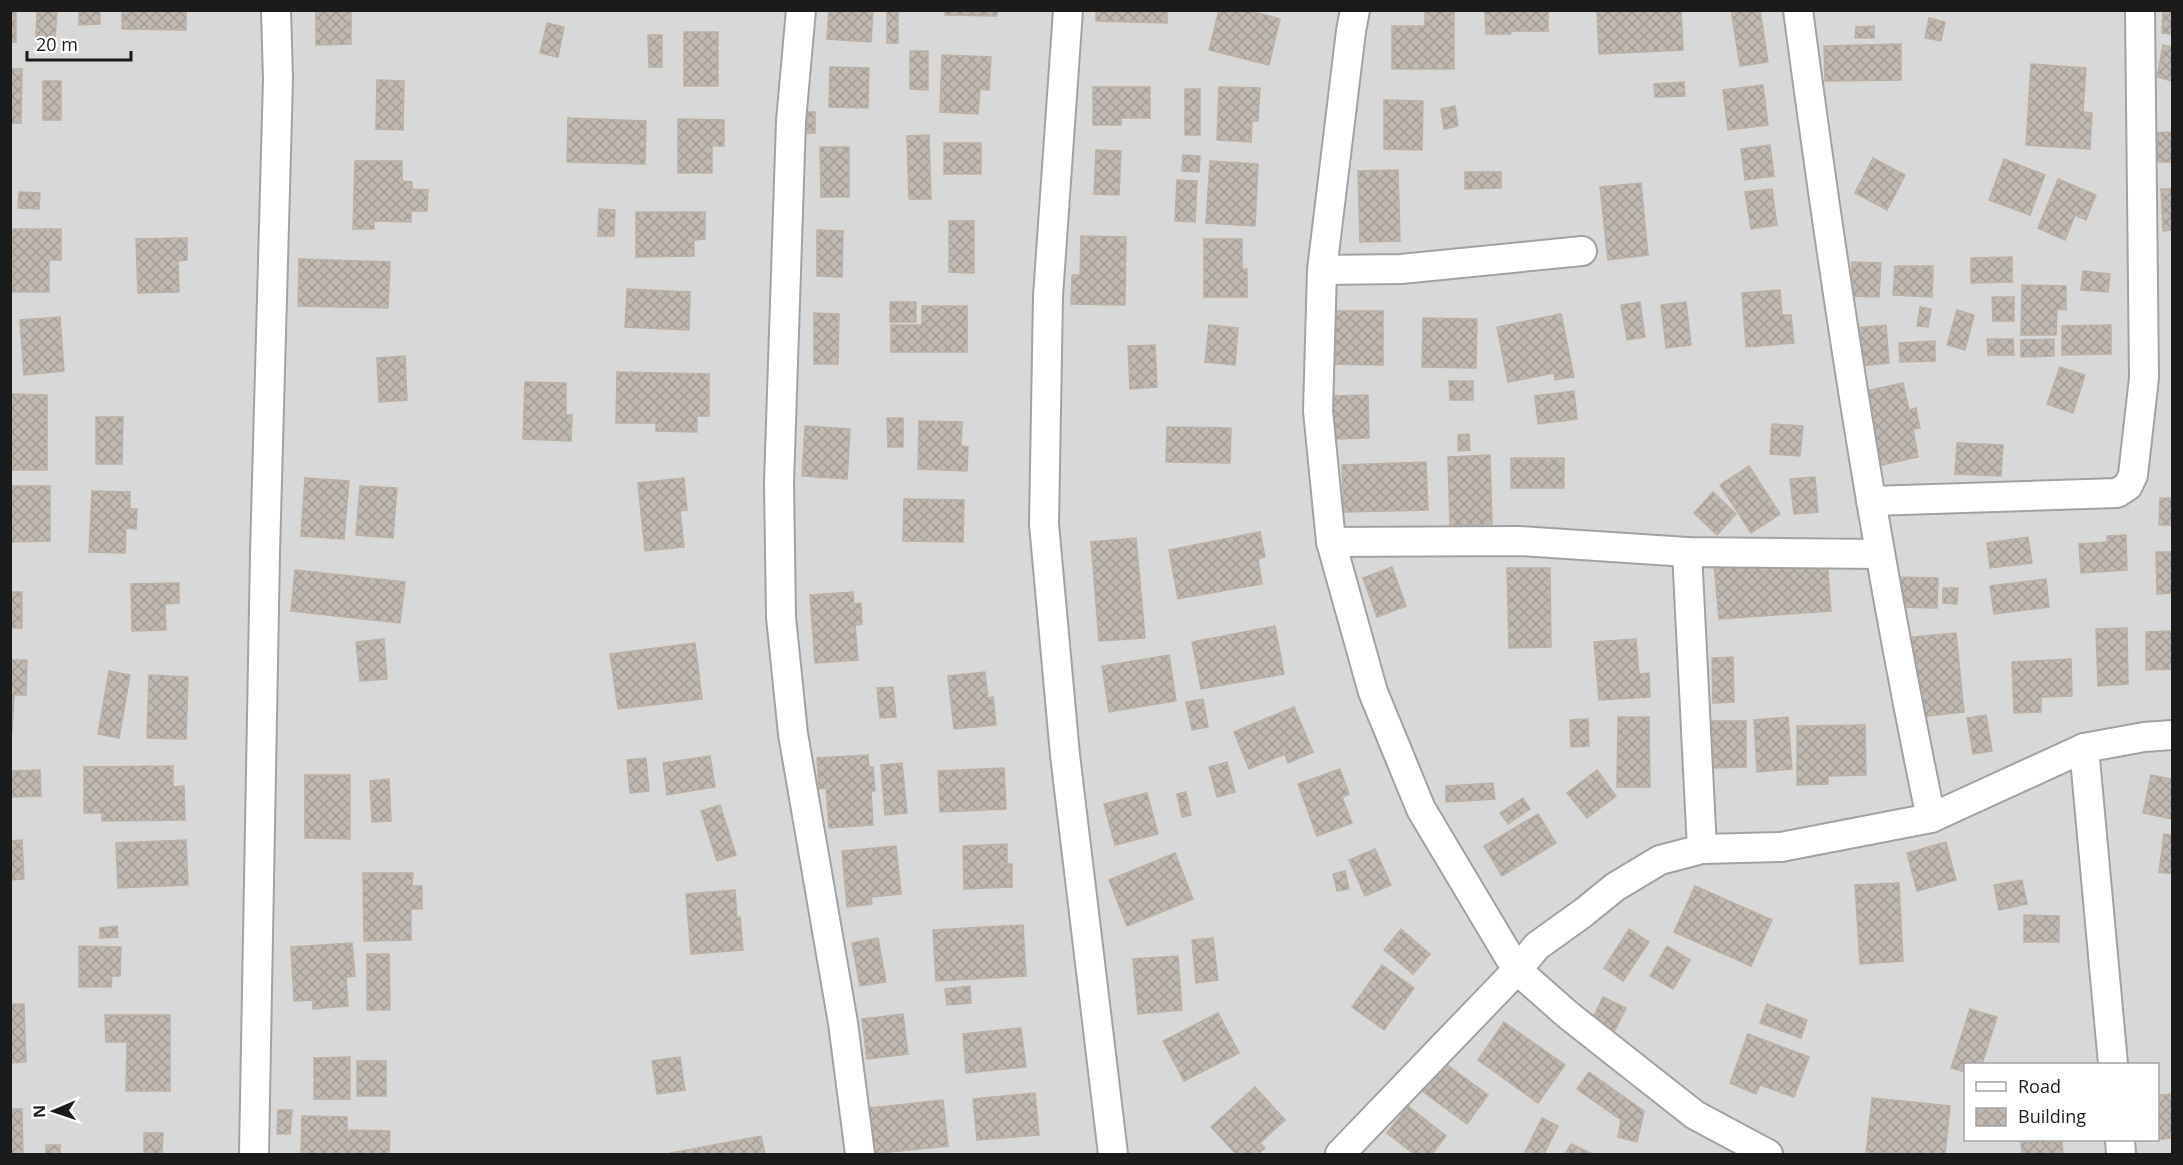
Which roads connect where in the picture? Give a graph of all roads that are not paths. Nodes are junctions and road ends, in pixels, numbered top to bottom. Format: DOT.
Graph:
graph roads {
  1 [pos="276,10"];
  2 [pos="801,10"];
  3 [pos="1068,10"];
  4 [pos="1355,10"];
  5 [pos="1798,10"];
  6 [pos="2140,10"];
  7 [pos="1582,251"];
  8 [pos="1322,270"];
  9 [pos="1870,501"];
  10 [pos="1331,542"];
  11 [pos="1687,552"];
  12 [pos="1880,554"];
  13 [pos="2172,735"];
  14 [pos="2084,748"];
  15 [pos="1930,818"];
  16 [pos="1702,849"];
  17 [pos="1517,970"];
  18 [pos="2113,1063"];
  19 [pos="254,1155"];
  20 [pos="860,1155"];
  21 [pos="1113,1155"];
  22 [pos="1340,1155"];
  23 [pos="1768,1155"];
  1 -- 19 [label="street"];
  2 -- 20 [label="street"];
  3 -- 21 [label="street"];
  4 -- 8 [label="street"];
  5 -- 9 [label="street"];
  6 -- 9 [label="street"];
  7 -- 8 [label="street"];
  8 -- 10 [label="street"];
  9 -- 12 [label="street"];
  10 -- 11 [label="street"];
  10 -- 17 [label="street"];
  11 -- 12 [label="street"];
  11 -- 16 [label="street"];
  12 -- 15 [label="street"];
  13 -- 14 [label="street"];
  14 -- 15 [label="street"];
  14 -- 18 [label="street"];
  15 -- 16 [label="street"];
  16 -- 17 [label="street"];
  17 -- 22 [label="street"];
  17 -- 23 [label="street"];
}
